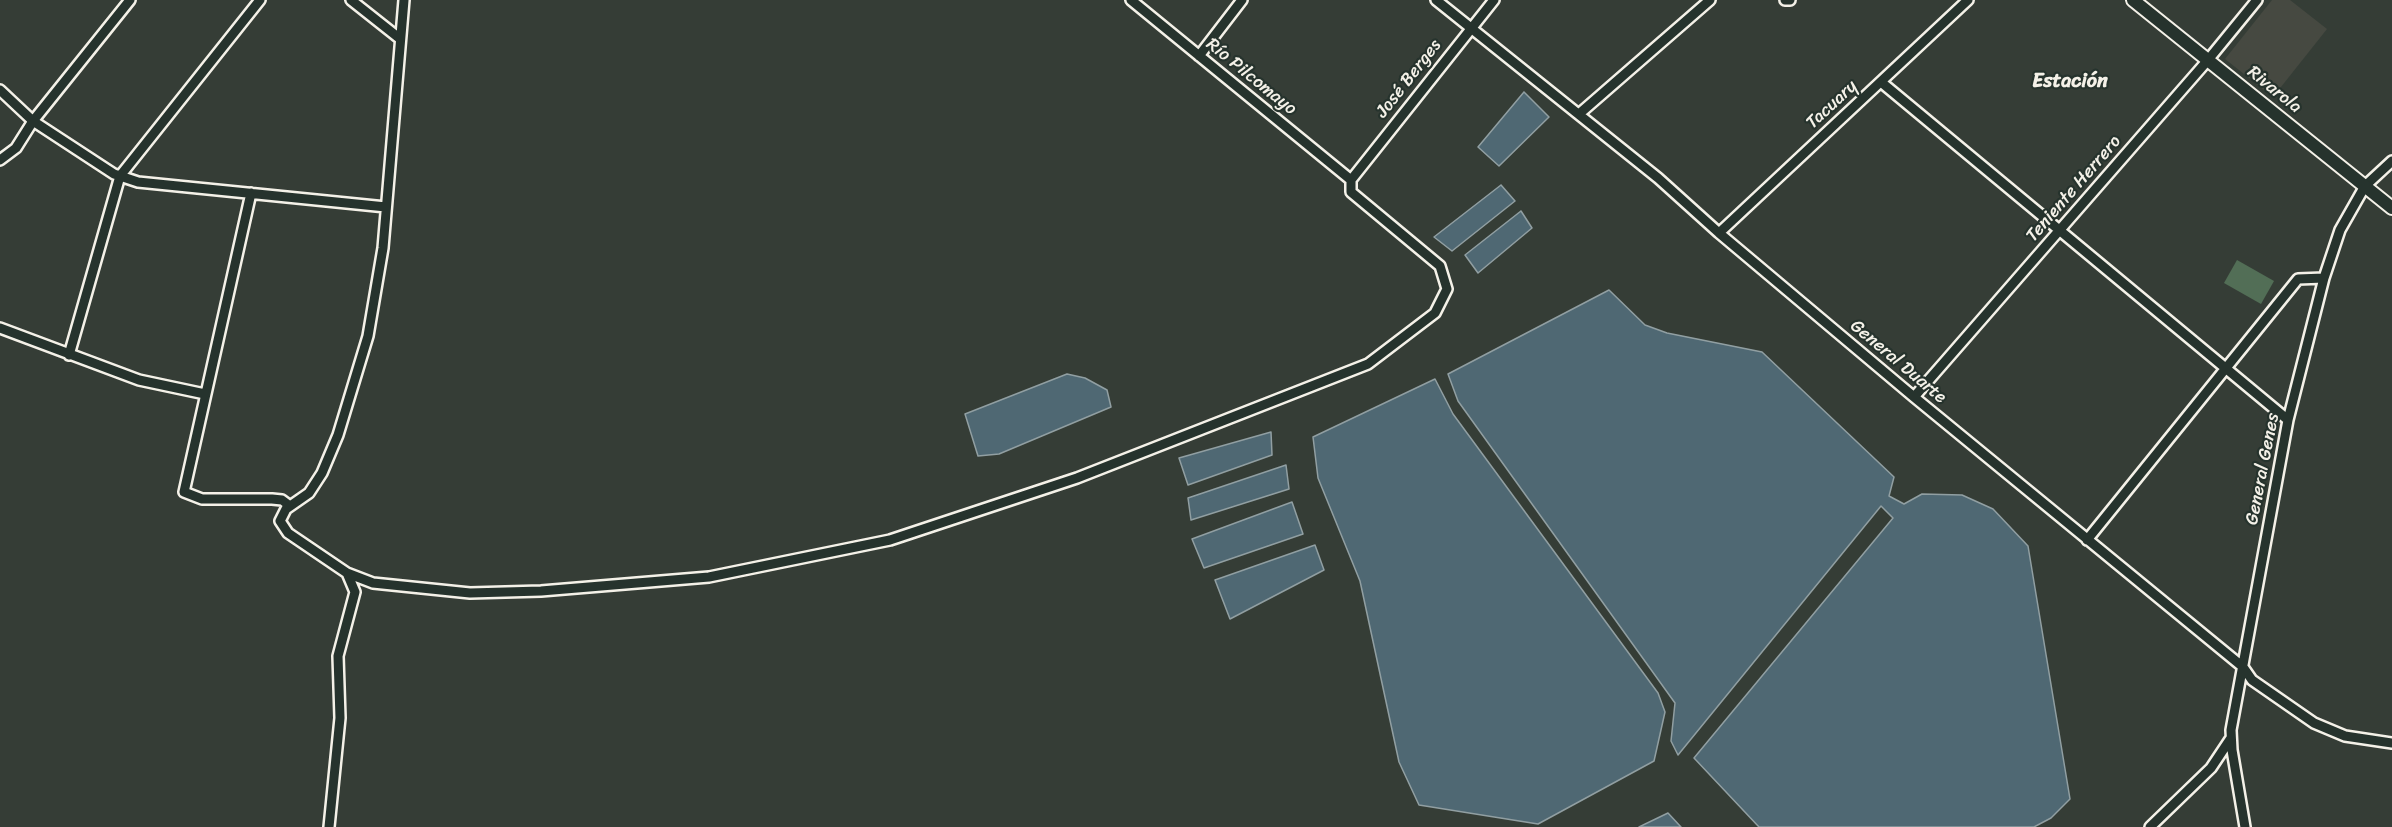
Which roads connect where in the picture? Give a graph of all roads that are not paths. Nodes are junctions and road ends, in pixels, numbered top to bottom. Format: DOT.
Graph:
graph roads {
  1 [pos="130,0"];
  2 [pos="260,0"];
  3 [pos="351,0"];
  4 [pos="404,0"];
  5 [pos="1131,0"];
  6 [pos="1242,0"];
  7 [pos="1437,0"];
  8 [pos="1494,0"];
  9 [pos="1710,0"];
  10 [pos="1968,0"];
  11 [pos="2133,0"];
  12 [pos="2257,0"];
  13 [pos="1471,28"];
  14 [pos="399,38"];
  15 [pos="1199,56"];
  16 [pos="2208,60"];
  17 [pos="1881,82"];
  18 [pos="0,90"];
  19 [pos="1579,114"];
  20 [pos="33,121"];
  21 [pos="0,160"];
  22 [pos="2392,161"];
  23 [pos="120,176"];
  24 [pos="1351,180"];
  25 [pos="2366,186"];
  26 [pos="251,193"];
  27 [pos="386,207"];
  28 [pos="2392,208"];
  29 [pos="2060,230"];
  30 [pos="1719,233"];
  31 [pos="2324,278"];
  32 [pos="0,328"];
  33 [pos="69,355"];
  34 [pos="2226,368"];
  35 [pos="205,394"];
  36 [pos="1914,397"];
  37 [pos="2288,420"];
  38 [pos="290,506"];
  39 [pos="2087,540"];
  40 [pos="347,573"];
  41 [pos="2243,667"];
  42 [pos="2231,738"];
  43 [pos="2392,743"];
  44 [pos="328,827"];
  45 [pos="2150,827"];
  46 [pos="2245,827"];
  1 -- 20 [label="street"];
  2 -- 23 [label="street"];
  3 -- 14 [label="street"];
  4 -- 14 [label="street"];
  5 -- 15 [label="street, Río Pilcomayo"];
  6 -- 15 [label="street"];
  7 -- 13 [label="street, General Duarte"];
  8 -- 13 [label="street, José Berges"];
  9 -- 19 [label="street"];
  10 -- 17 [label="street, Tacuary"];
  11 -- 16 [label="street, Rivarola"];
  12 -- 16 [label="street, Teniente Herrero"];
  13 -- 19 [label="street, General Duarte"];
  13 -- 24 [label="street, José Berges"];
  14 -- 27 [label="street"];
  15 -- 24 [label="street, Río Pilcomayo"];
  16 -- 25 [label="street, Rivarola"];
  16 -- 29 [label="street, Teniente Herrero"];
  17 -- 29 [label="street"];
  17 -- 30 [label="street, Tacuary"];
  18 -- 20 [label="street"];
  19 -- 30 [label="street, General Duarte"];
  20 -- 21 [label="street"];
  20 -- 23 [label="street"];
  22 -- 25 [label="street, General Genes"];
  23 -- 26 [label="street"];
  23 -- 33 [label="street"];
  24 -- 40 [label="street"];
  25 -- 28 [label="street, Rivarola"];
  25 -- 31 [label="street, General Genes"];
  26 -- 27 [label="street"];
  26 -- 35 [label="street"];
  27 -- 38 [label="street"];
  29 -- 34 [label="street"];
  29 -- 36 [label="street, Teniente Herrero"];
  30 -- 36 [label="street, General Duarte"];
  31 -- 34 [label="street"];
  31 -- 37 [label="street, General Genes"];
  32 -- 33 [label="street"];
  33 -- 35 [label="street"];
  34 -- 37 [label="street"];
  34 -- 39 [label="street"];
  35 -- 38 [label="street"];
  36 -- 39 [label="street, General Duarte"];
  37 -- 41 [label="street, General Genes"];
  38 -- 40 [label="street"];
  39 -- 41 [label="street, General Duarte"];
  40 -- 44 [label="street"];
  41 -- 42 [label="street, General Genes"];
  41 -- 43 [label="street, General Duarte"];
  42 -- 45 [label="street"];
  42 -- 46 [label="street"];
}
